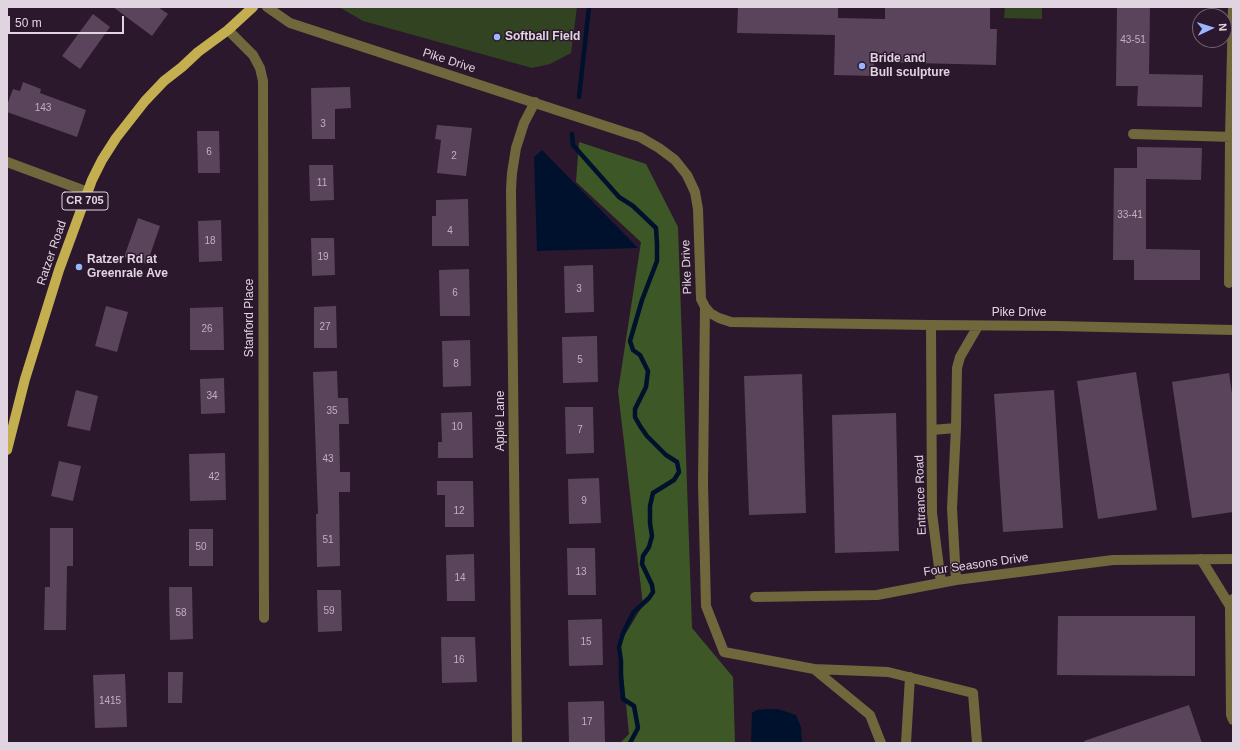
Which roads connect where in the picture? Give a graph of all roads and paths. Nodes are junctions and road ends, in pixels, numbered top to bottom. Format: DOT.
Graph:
graph roads {
  1 [pos="253,7"];
  2 [pos="267,7"];
  3 [pos="1233,7"];
  4 [pos="228,30"];
  5 [pos="535,102"];
  6 [pos="1133,134"];
  7 [pos="1231,137"];
  8 [pos="7,162"];
  9 [pos="88,192"];
  10 [pos="1229,283"];
  11 [pos="705,307"];
  12 [pos="931,325"];
  13 [pos="978,326"];
  14 [pos="1233,330"];
  15 [pos="956,428"];
  16 [pos="932,430"];
  17 [pos="7,450"];
  18 [pos="1201,559"];
  19 [pos="1233,559"];
  20 [pos="956,580"];
  21 [pos="941,583"];
  22 [pos="755,597"];
  23 [pos="1231,602"];
  24 [pos="264,618"];
  25 [pos="814,669"];
  26 [pos="910,677"];
  27 [pos="1233,720"];
  28 [pos="516,743"];
  29 [pos="881,743"];
  30 [pos="906,743"];
  31 [pos="977,743"];
  1 -- 4 [label="main road, Ratzer Road / CR 705"];
  2 -- 5 [label="street, Pike Drive"];
  3 -- 7 [label="street"];
  4 -- 9 [label="main road, Ratzer Road / CR 705"];
  4 -- 24 [label="street, Stanford Place"];
  5 -- 11 [label="street, Pike Drive"];
  5 -- 28 [label="street, Apple Lane"];
  6 -- 7 [label="street"];
  7 -- 10 [label="street"];
  8 -- 9 [label="street"];
  9 -- 17 [label="main road, Ratzer Road / CR 705"];
  11 -- 12 [label="street, Pike Drive"];
  11 -- 25 [label="street"];
  12 -- 13 [label="street, Pike Drive"];
  12 -- 16 [label="street, Entrance Road"];
  13 -- 14 [label="street, Pike Drive"];
  13 -- 15 [label="street"];
  15 -- 16 [label="street"];
  15 -- 20 [label="street"];
  16 -- 21 [label="street, Entrance Road"];
  18 -- 19 [label="street, Four Seasons Drive"];
  18 -- 20 [label="street, Four Seasons Drive"];
  18 -- 23 [label="street"];
  20 -- 21 [label="street, Four Seasons Drive"];
  21 -- 22 [label="street, Four Seasons Drive"];
  23 -- 27 [label="street"];
  25 -- 26 [label="street"];
  25 -- 29 [label="street"];
  26 -- 30 [label="street"];
  26 -- 31 [label="street"];
}
